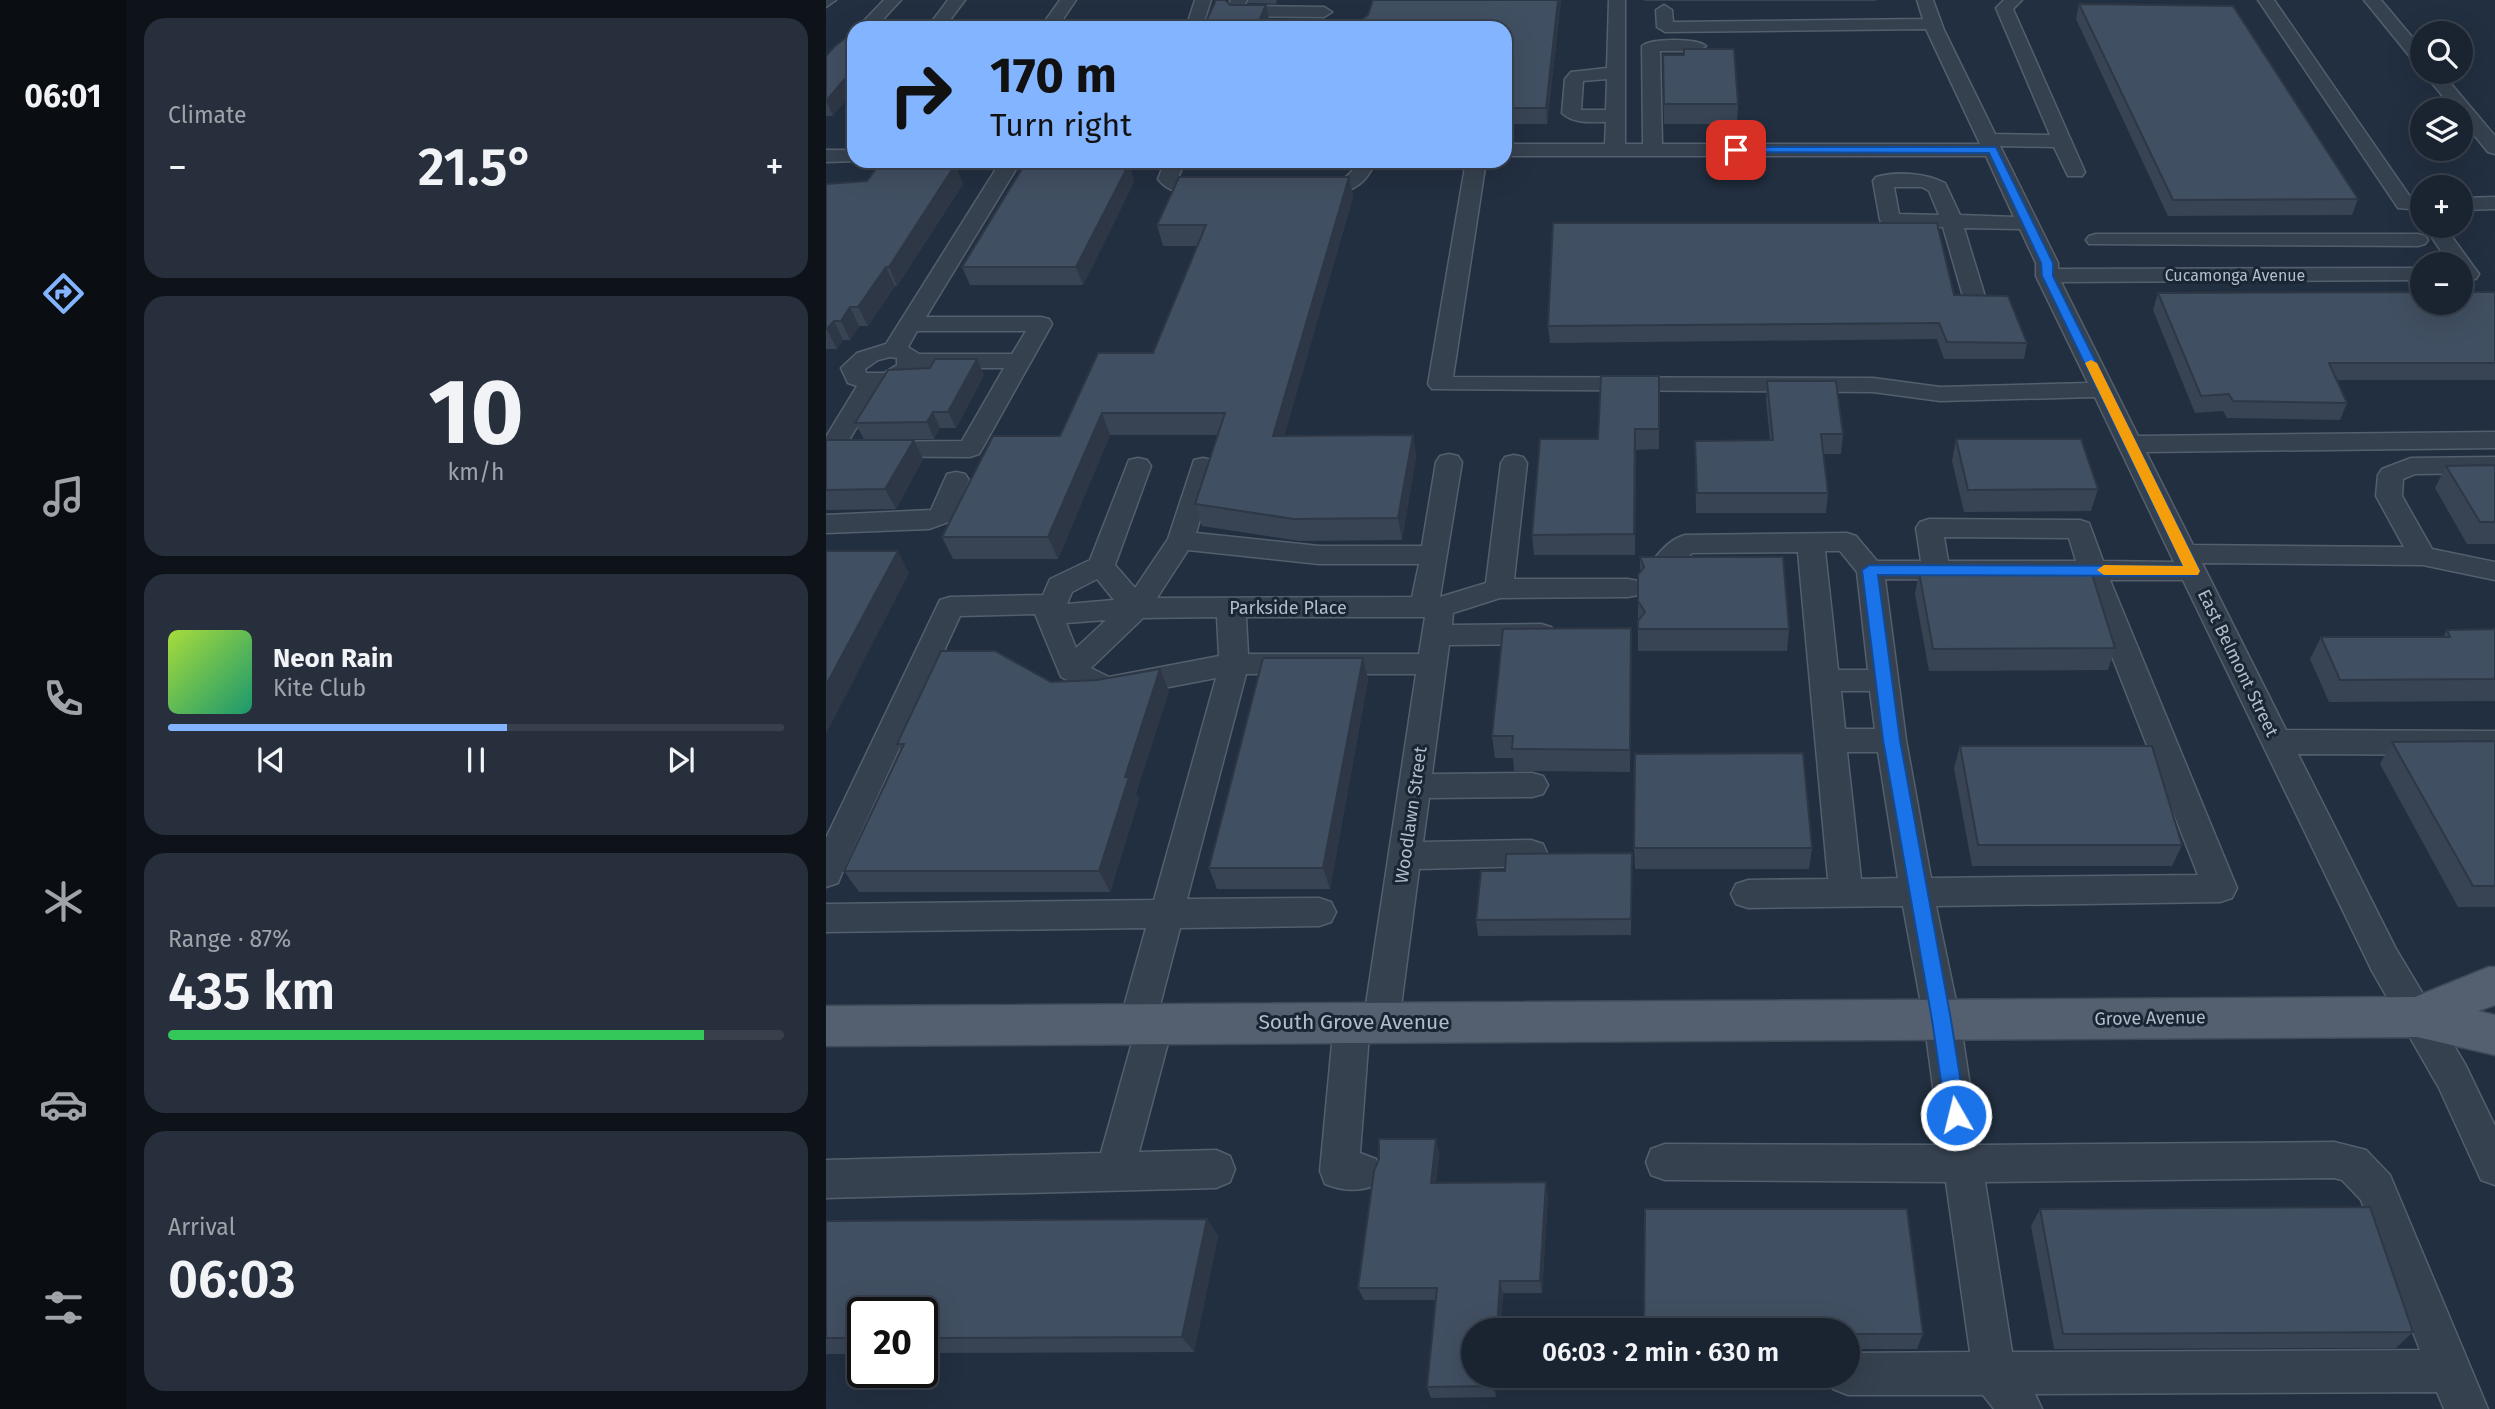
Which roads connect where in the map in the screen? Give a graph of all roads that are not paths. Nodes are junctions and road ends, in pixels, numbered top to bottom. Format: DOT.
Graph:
graph roads {
  1 [pos="893,0"];
  2 [pos="957,0"];
  3 [pos="1068,0"];
  4 [pos="1203,0"];
  5 [pos="1239,0"];
  6 [pos="1618,0"];
  7 [pos="2014,0"];
  8 [pos="2266,0"];
  9 [pos="2372,0"];
  10 [pos="1320,6"];
  11 [pos="1664,10"];
  12 [pos="1929,12"];
  13 [pos="872,21"];
  14 [pos="940,21"];
  15 [pos="1053,21"];
  16 [pos="1196,21"];
  17 [pos="1714,46"];
  18 [pos="2410,46"];
  19 [pos="1616,73"];
  20 [pos="2442,84"];
  21 [pos="1616,116"];
  22 [pos="2062,141"];
  23 [pos="1990,145"];
  24 [pos="2495,148"];
  25 [pos="1512,150"];
  26 [pos="1615,150"];
  27 [pos="1654,150"];
  28 [pos="826,156"];
  29 [pos="847,156"];
  30 [pos="1007,168"];
  31 [pos="1172,168"];
  32 [pos="1364,168"];
  33 [pos="1475,168"];
  34 [pos="2075,172"];
  35 [pos="1293,186"];
  36 [pos="1238,187"];
  37 [pos="2410,199"];
  38 [pos="2495,203"];
  39 [pos="2473,204"];
  40 [pos="2028,223"];
  41 [pos="2096,240"];
  42 [pos="2212,240"];
  43 [pos="2418,240"];
  44 [pos="2426,252"];
  45 [pos="2410,274"];
  46 [pos="2473,274"];
  47 [pos="2495,274"];
  48 [pos="2229,275"];
  49 [pos="2048,276"];
  50 [pos="1976,303"];
  51 [pos="911,324"];
  52 [pos="902,356"];
  53 [pos="1020,361"];
  54 [pos="2104,390"];
  55 [pos="2495,440"];
  56 [pos="2130,444"];
  57 [pos="1449,462"];
  58 [pos="1514,463"];
  59 [pos="2495,465"];
  60 [pos="1138,466"];
  61 [pos="1203,466"];
  62 [pos="956,480"];
  63 [pos="826,524"];
  64 [pos="1181,540"];
  65 [pos="1811,543"];
  66 [pos="1434,555"];
  67 [pos="2423,556"];
  68 [pos="2189,562"];
  69 [pos="1101,566"];
  70 [pos="1664,567"];
  71 [pos="1936,569"];
  72 [pos="1870,570"];
  73 [pos="2092,570"];
  74 [pos="2495,571"];
  75 [pos="1628,588"];
  76 [pos="1499,589"];
  77 [pos="1136,608"];
  78 [pos="1231,608"];
  79 [pos="1051,610"];
  80 [pos="1433,629"];
  81 [pos="1574,634"];
  82 [pos="1234,664"];
  83 [pos="1071,670"];
  84 [pos="1825,680"];
  85 [pos="1884,681"];
  86 [pos="1891,740"];
  87 [pos="1830,741"];
  88 [pos="2277,742"];
  89 [pos="2495,743"];
  90 [pos="1532,785"];
  91 [pos="1415,786"];
  92 [pos="1531,853"];
  93 [pos="1405,856"];
  94 [pos="826,873"];
  95 [pos="1917,892"];
  96 [pos="1846,893"];
  97 [pos="1748,894"];
  98 [pos="1319,912"];
  99 [pos="1167,913"];
  100 [pos="826,918"];
  101 [pos="2495,986"];
  102 [pos="2417,1017"];
  103 [pos="1883,1020"];
  104 [pos="1942,1020"];
  105 [pos="1367,1022"];
  106 [pos="1146,1024"];
  107 [pos="826,1026"];
  108 [pos="2495,1035"];
  109 [pos="1665,1162"];
  110 [pos="1963,1163"];
  111 [pos="2495,1167"];
  112 [pos="1216,1170"];
  113 [pos="1115,1172"];
  114 [pos="1362,1172"];
  115 [pos="826,1179"];
  116 [pos="2449,1371"];
  117 [pos="1860,1374"];
  118 [pos="1994,1374"];
  119 [pos="2020,1409"];
  120 [pos="2466,1409"];
  1 -- 13 [label="street"];
  2 -- 14 [label="street"];
  3 -- 15 [label="street"];
  4 -- 16 [label="street"];
  5 -- 10 [label="street"];
  6 -- 19 [label="street"];
  7 -- 22 [label="street"];
  8 -- 37 [label="street"];
  9 -- 18 [label="street"];
  11 -- 12 [label="street"];
  12 -- 23 [label="street, East Belmont Street"];
  17 -- 27 [label="street"];
  19 -- 21 [label="street"];
  19 -- 21 [label="street"];
  20 -- 24 [label="street"];
  21 -- 26 [label="street"];
  22 -- 23 [label="street"];
  22 -- 34 [label="street"];
  23 -- 27 [label="street"];
  23 -- 40 [label="street, East Belmont Street"];
  25 -- 26 [label="street"];
  26 -- 27 [label="street"];
  28 -- 29 [label="street"];
  30 -- 51 [label="street"];
  31 -- 36 [label="street"];
  32 -- 35 [label="street"];
  33 -- 54 [label="street"];
  38 -- 39 [label="street"];
  40 -- 49 [label="street, East Belmont Street"];
  40 -- 50 [label="street"];
  41 -- 42 [label="street"];
  42 -- 43 [label="street"];
  42 -- 48 [label="street"];
  43 -- 44 [label="street"];
  45 -- 48 [label="street, Cucamonga Avenue"];
  46 -- 47 [label="street"];
  48 -- 49 [label="street, Cucamonga Avenue"];
  49 -- 54 [label="street, East Belmont Street"];
  51 -- 52 [label="street"];
  51 -- 53 [label="street"];
  52 -- 53 [label="street"];
  52 -- 53 [label="street"];
  54 -- 56 [label="street, East Belmont Street"];
  55 -- 56 [label="street"];
  56 -- 68 [label="street, East Belmont Street"];
  57 -- 66 [label="street, Woodlawn Street"];
  58 -- 76 [label="street"];
  59 -- 67 [label="street"];
  60 -- 69 [label="street"];
  61 -- 64 [label="street"];
  62 -- 63 [label="street"];
  64 -- 66 [label="street"];
  64 -- 77 [label="street"];
  65 -- 70 [label="street"];
  65 -- 72 [label="street"];
  65 -- 84 [label="street"];
  66 -- 80 [label="street, Woodlawn Street"];
  67 -- 68 [label="street"];
  67 -- 74 [label="street"];
  68 -- 73 [label="street"];
  68 -- 88 [label="street, East Belmont Street"];
  69 -- 77 [label="street"];
  69 -- 79 [label="street"];
  71 -- 72 [label="street"];
  71 -- 73 [label="street"];
  71 -- 73 [label="street"];
  72 -- 85 [label="street"];
  73 -- 95 [label="street"];
  75 -- 76 [label="street"];
  76 -- 80 [label="street"];
  77 -- 78 [label="street, Parkside Place"];
  77 -- 79 [label="street, Parkside Place"];
  77 -- 83 [label="street"];
  78 -- 80 [label="street, Parkside Place"];
  78 -- 82 [label="street"];
  79 -- 83 [label="street"];
  79 -- 94 [label="street, Parkside Place"];
  80 -- 81 [label="street"];
  80 -- 82 [label="street"];
  80 -- 91 [label="street, Woodlawn Street"];
  82 -- 83 [label="street"];
  82 -- 99 [label="street"];
  84 -- 85 [label="street"];
  84 -- 87 [label="street"];
  85 -- 86 [label="street"];
  86 -- 87 [label="street"];
  86 -- 95 [label="street"];
  87 -- 96 [label="street"];
  88 -- 89 [label="street"];
  88 -- 102 [label="street, East Belmont Street"];
  90 -- 91 [label="street"];
  91 -- 93 [label="street, Woodlawn Street"];
  92 -- 93 [label="street"];
  93 -- 105 [label="street, Woodlawn Street"];
  95 -- 96 [label="street"];
  95 -- 104 [label="street"];
  96 -- 97 [label="street"];
  98 -- 99 [label="street"];
  99 -- 100 [label="street"];
  99 -- 106 [label="street"];
  101 -- 102 [label="main road, Grove Avenue"];
  102 -- 104 [label="main road, Grove Avenue"];
  102 -- 108 [label="main road, Grove Avenue"];
  102 -- 111 [label="street, East Belmont Street"];
  103 -- 104 [label="main road, Grove Avenue"];
  103 -- 105 [label="main road, South Grove Avenue"];
  104 -- 110 [label="street"];
  105 -- 106 [label="main road, South Grove Avenue"];
  105 -- 114 [label="street, Woodlawn Street"];
  106 -- 107 [label="main road, South Grove Avenue"];
  106 -- 113 [label="street"];
  109 -- 110 [label="street"];
  110 -- 116 [label="street"];
  110 -- 118 [label="street"];
  112 -- 113 [label="street"];
  113 -- 115 [label="street"];
  116 -- 118 [label="street"];
  116 -- 120 [label="street"];
  117 -- 118 [label="street"];
  118 -- 119 [label="street"];
}
